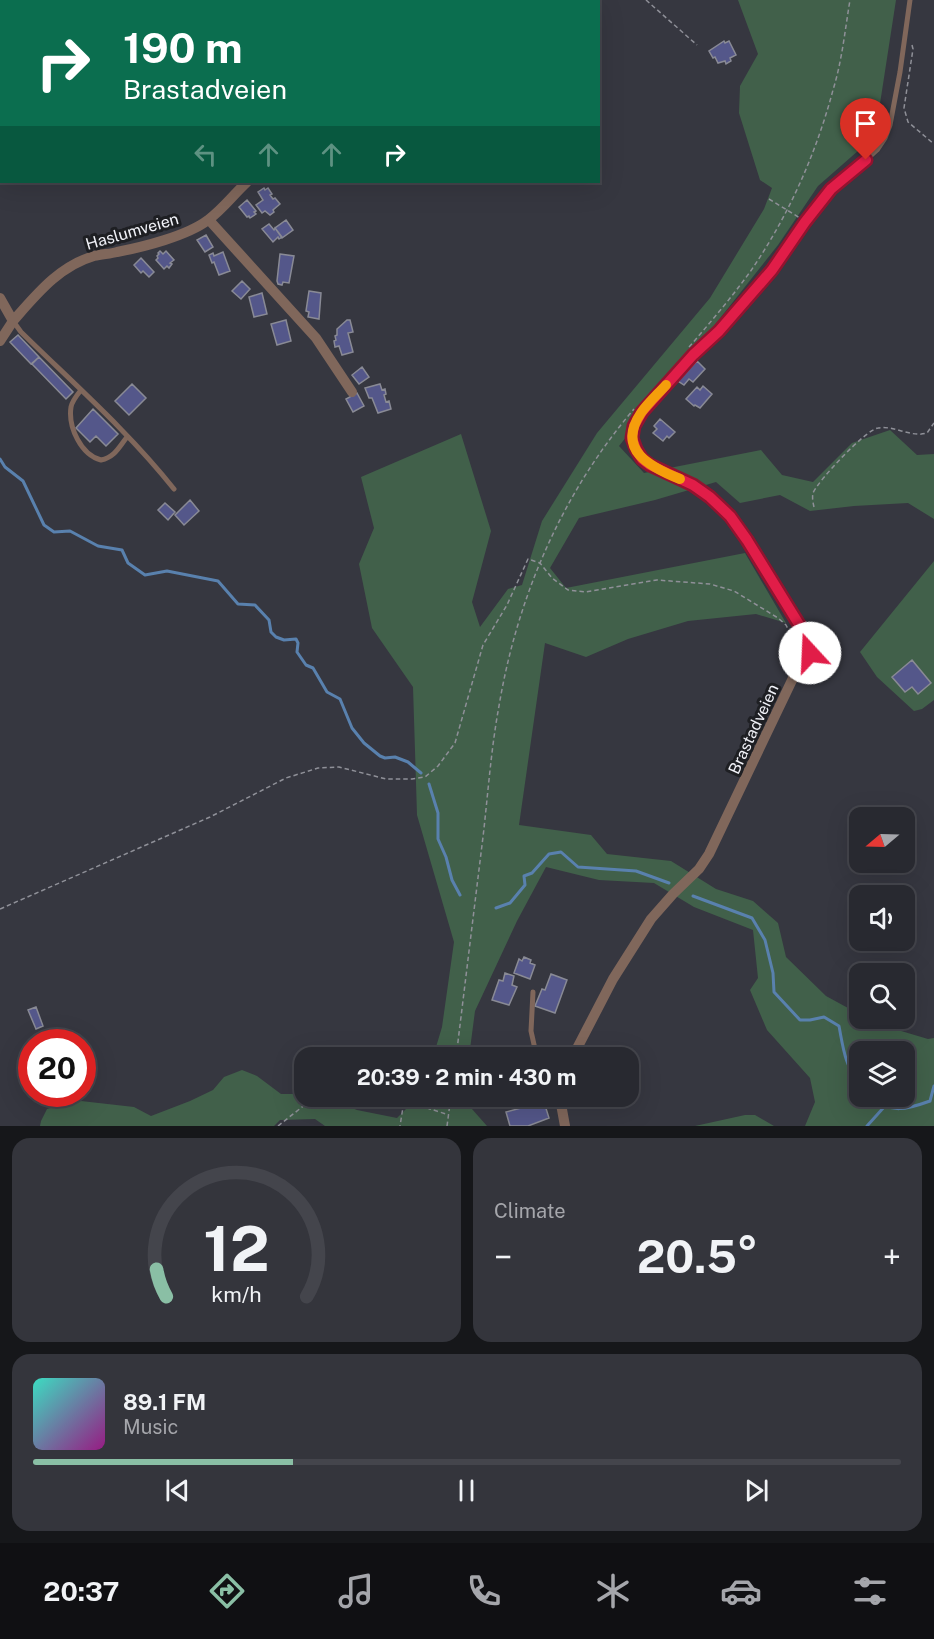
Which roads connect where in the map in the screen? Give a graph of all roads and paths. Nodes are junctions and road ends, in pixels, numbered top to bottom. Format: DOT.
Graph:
graph roads {
  1 [pos="646,0"];
  2 [pos="850,0"];
  3 [pos="910,0"];
  4 [pos="907,33"];
  5 [pos="697,45"];
  6 [pos="934,144"];
  7 [pos="246,183"];
  8 [pos="769,199"];
  9 [pos="800,218"];
  10 [pos="209,220"];
  11 [pos="0,298"];
  12 [pos="13,321"];
  13 [pos="0,341"];
  14 [pos="686,350"];
  15 [pos="81,390"];
  16 [pos="352,392"];
  17 [pos="637,405"];
  18 [pos="934,423"];
  19 [pos="127,436"];
  20 [pos="174,489"];
  21 [pos="813,507"];
  22 [pos="540,562"];
  23 [pos="806,657"];
  24 [pos="0,909"];
  25 [pos="533,992"];
  26 [pos="457,1047"];
  27 [pos="535,1047"];
  28 [pos="578,1047"];
  29 [pos="302,1107"];
  30 [pos="403,1107"];
  31 [pos="424,1107"];
  32 [pos="450,1107"];
  33 [pos="561,1107"];
  34 [pos="449,1115"];
  35 [pos="278,1126"];
  36 [pos="400,1126"];
  37 [pos="447,1126"];
  38 [pos="565,1126"];
  1 -- 5 [label="path"];
  2 -- 14 [label="path"];
  3 -- 4 [label="lane"];
  4 -- 6 [label="path"];
  4 -- 23 [label="lane"];
  7 -- 10 [label="street, Haslumveien"];
  8 -- 9 [label="path, bridge"];
  10 -- 12 [label="street, Haslumveien"];
  10 -- 16 [label="street"];
  11 -- 12 [label="street"];
  12 -- 13 [label="street, Haslumveien"];
  12 -- 15 [label="lane"];
  15 -- 19 [label="lane"];
  15 -- 19 [label="lane"];
  17 -- 22 [label="path"];
  18 -- 21 [label="path"];
  19 -- 20 [label="lane"];
  22 -- 23 [label="path"];
  22 -- 24 [label="path"];
  22 -- 26 [label="path"];
  23 -- 28 [label="street, Brastadveien"];
  25 -- 27 [label="lane"];
  29 -- 35 [label="path"];
  30 -- 36 [label="path"];
  31 -- 34 [label="path"];
  32 -- 34 [label="path"];
  33 -- 38 [label="street"];
  34 -- 37 [label="path"];
}
